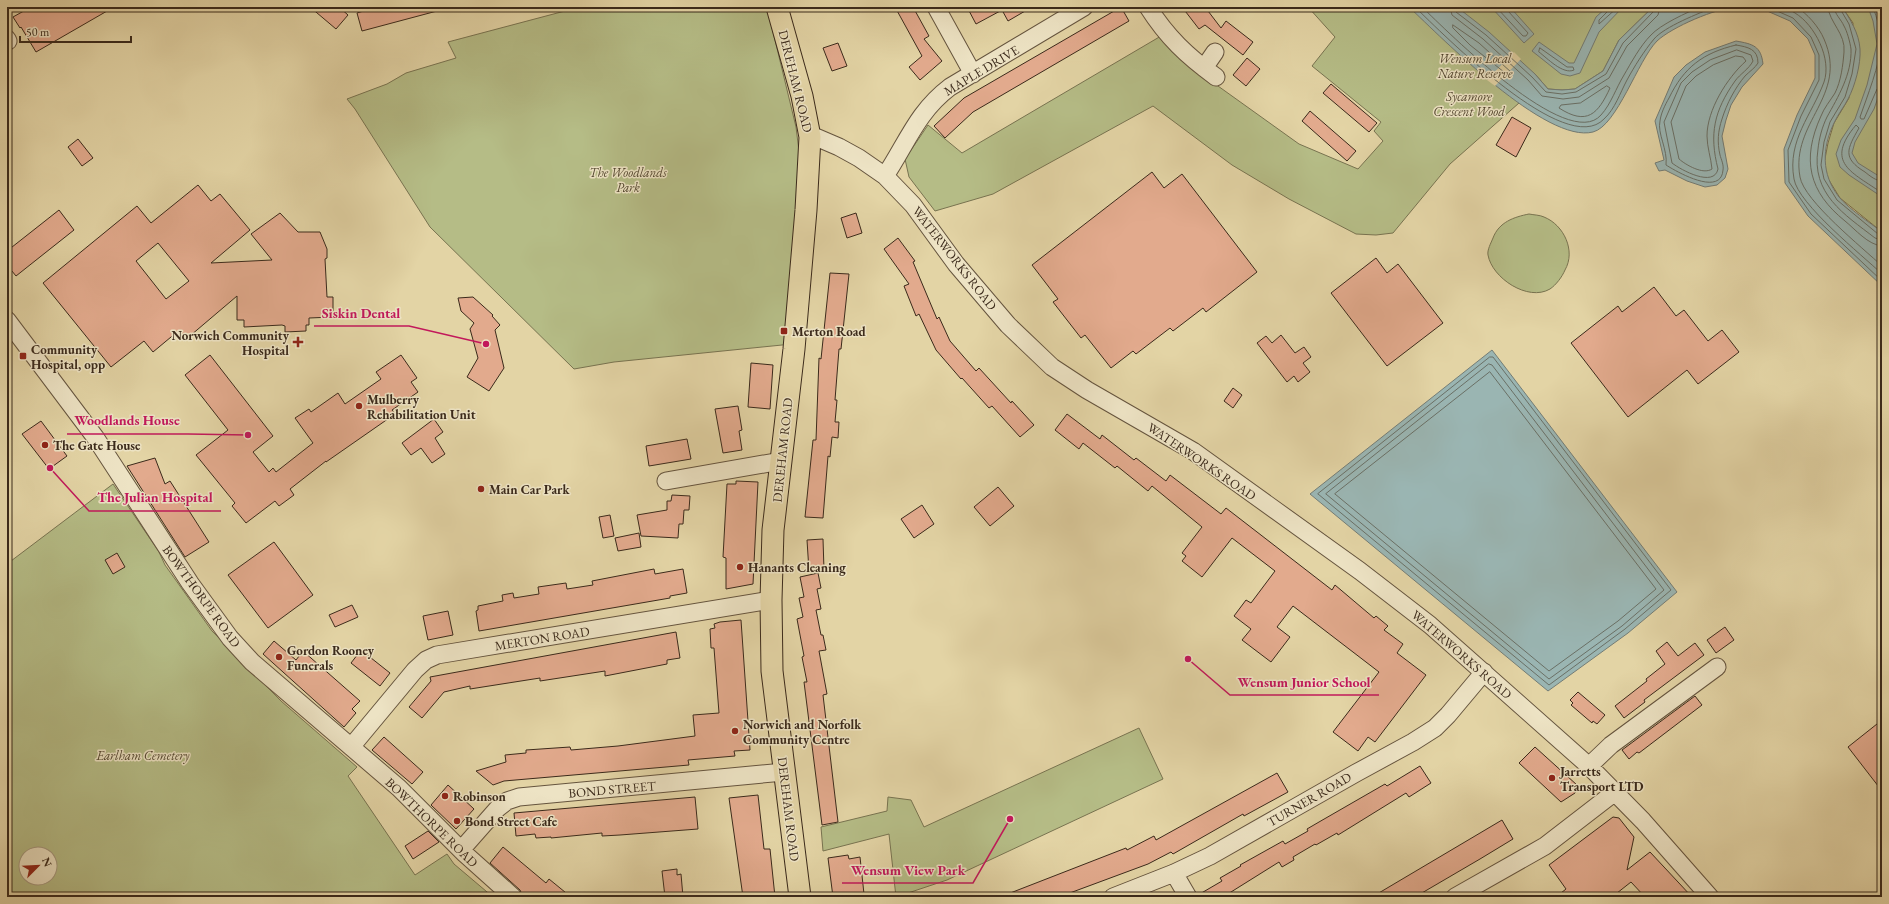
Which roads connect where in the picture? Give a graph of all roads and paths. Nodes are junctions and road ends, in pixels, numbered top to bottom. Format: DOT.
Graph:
graph roads {
  1 [pos="777,7"];
  2 [pos="936,7"];
  3 [pos="1084,7"];
  4 [pos="1148,7"];
  5 [pos="1215,52"];
  6 [pos="973,74"];
  7 [pos="810,137"];
  8 [pos="885,176"];
  9 [pos="7,320"];
  10 [pos="781,461"];
  11 [pos="666,481"];
  12 [pos="771,600"];
  13 [pos="1717,666"];
  14 [pos="1484,672"];
  15 [pos="351,747"];
  16 [pos="1589,766"];
  17 [pos="784,772"];
  18 [pos="1615,792"];
  19 [pos="461,850"];
  20 [pos="1174,873"];
  21 [pos="513,897"];
  22 [pos="800,897"];
  23 [pos="1113,897"];
  24 [pos="1188,897"];
  25 [pos="1455,897"];
  26 [pos="1710,897"];
  1 -- 7 [label="main road, DEREHAM ROAD"];
  2 -- 6 [label="street"];
  3 -- 6 [label="street, MAPLE DRIVE"];
  4 -- 5 [label="street"];
  6 -- 8 [label="street, MAPLE DRIVE"];
  7 -- 8 [label="street, WATERWORKS ROAD"];
  7 -- 10 [label="main road, DEREHAM ROAD"];
  8 -- 14 [label="street, WATERWORKS ROAD"];
  9 -- 15 [label="street, BOWTHORPE ROAD"];
  10 -- 11 [label="street"];
  10 -- 12 [label="main road, DEREHAM ROAD"];
  12 -- 15 [label="street, MERTON ROAD"];
  12 -- 17 [label="main road, DEREHAM ROAD"];
  13 -- 16 [label="street"];
  14 -- 16 [label="street, WATERWORKS ROAD"];
  14 -- 20 [label="street, TURNER ROAD"];
  15 -- 19 [label="street, BOWTHORPE ROAD"];
  16 -- 18 [label="street, WATERWORKS ROAD"];
  17 -- 19 [label="street, BOND STREET"];
  17 -- 22 [label="main road, DEREHAM ROAD"];
  18 -- 25 [label="street"];
  18 -- 26 [label="street, WATERWORKS ROAD"];
  19 -- 21 [label="street, BOWTHORPE ROAD"];
  20 -- 23 [label="street, TURNER ROAD"];
  20 -- 24 [label="street"];
}
